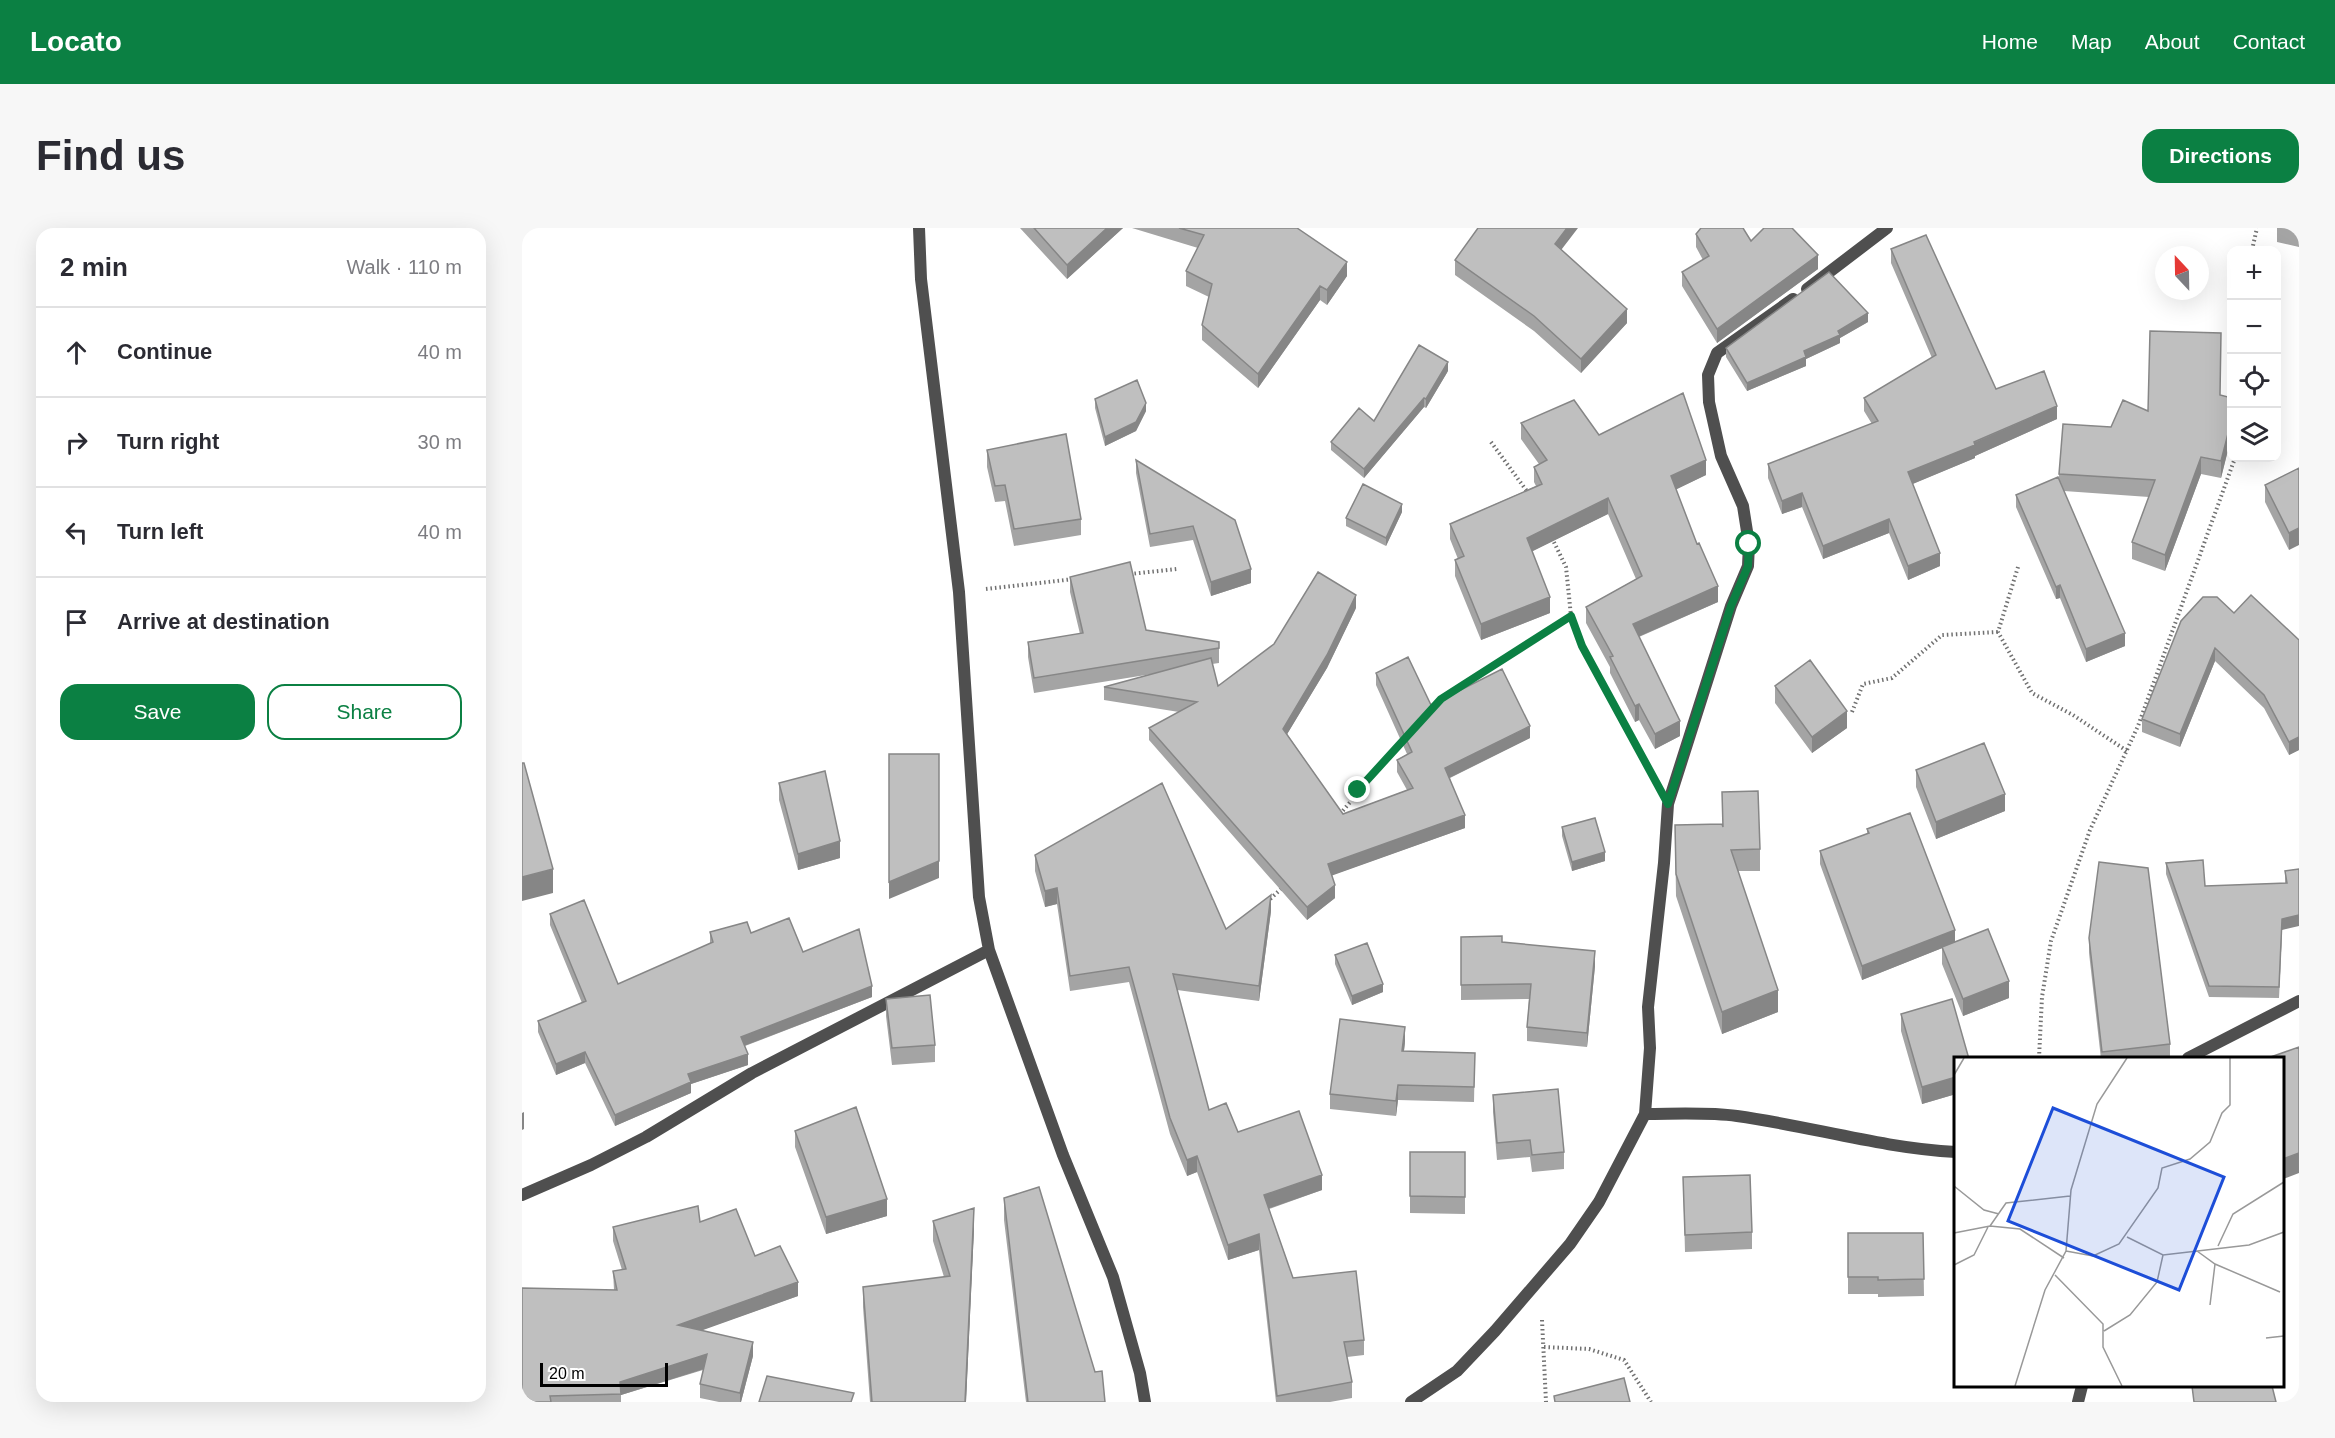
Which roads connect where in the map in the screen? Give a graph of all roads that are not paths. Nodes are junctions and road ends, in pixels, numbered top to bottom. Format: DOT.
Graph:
graph roads {
  1 [pos="919,228"];
  2 [pos="1887,228"];
  3 [pos="989,950"];
  4 [pos="2299,1001"];
  5 [pos="2192,1057"];
  6 [pos="1645,1114"];
  7 [pos="1954,1152"];
  8 [pos="522,1195"];
  9 [pos="2082,1387"];
  10 [pos="1145,1402"];
  11 [pos="1411,1402"];
  12 [pos="2078,1402"];
  1 -- 3 [label="street"];
  2 -- 6 [label="street"];
  3 -- 8 [label="street"];
  3 -- 10 [label="street"];
  4 -- 5 [label="street"];
  6 -- 7 [label="street"];
  6 -- 11 [label="street"];
  9 -- 12 [label="street"];
}
